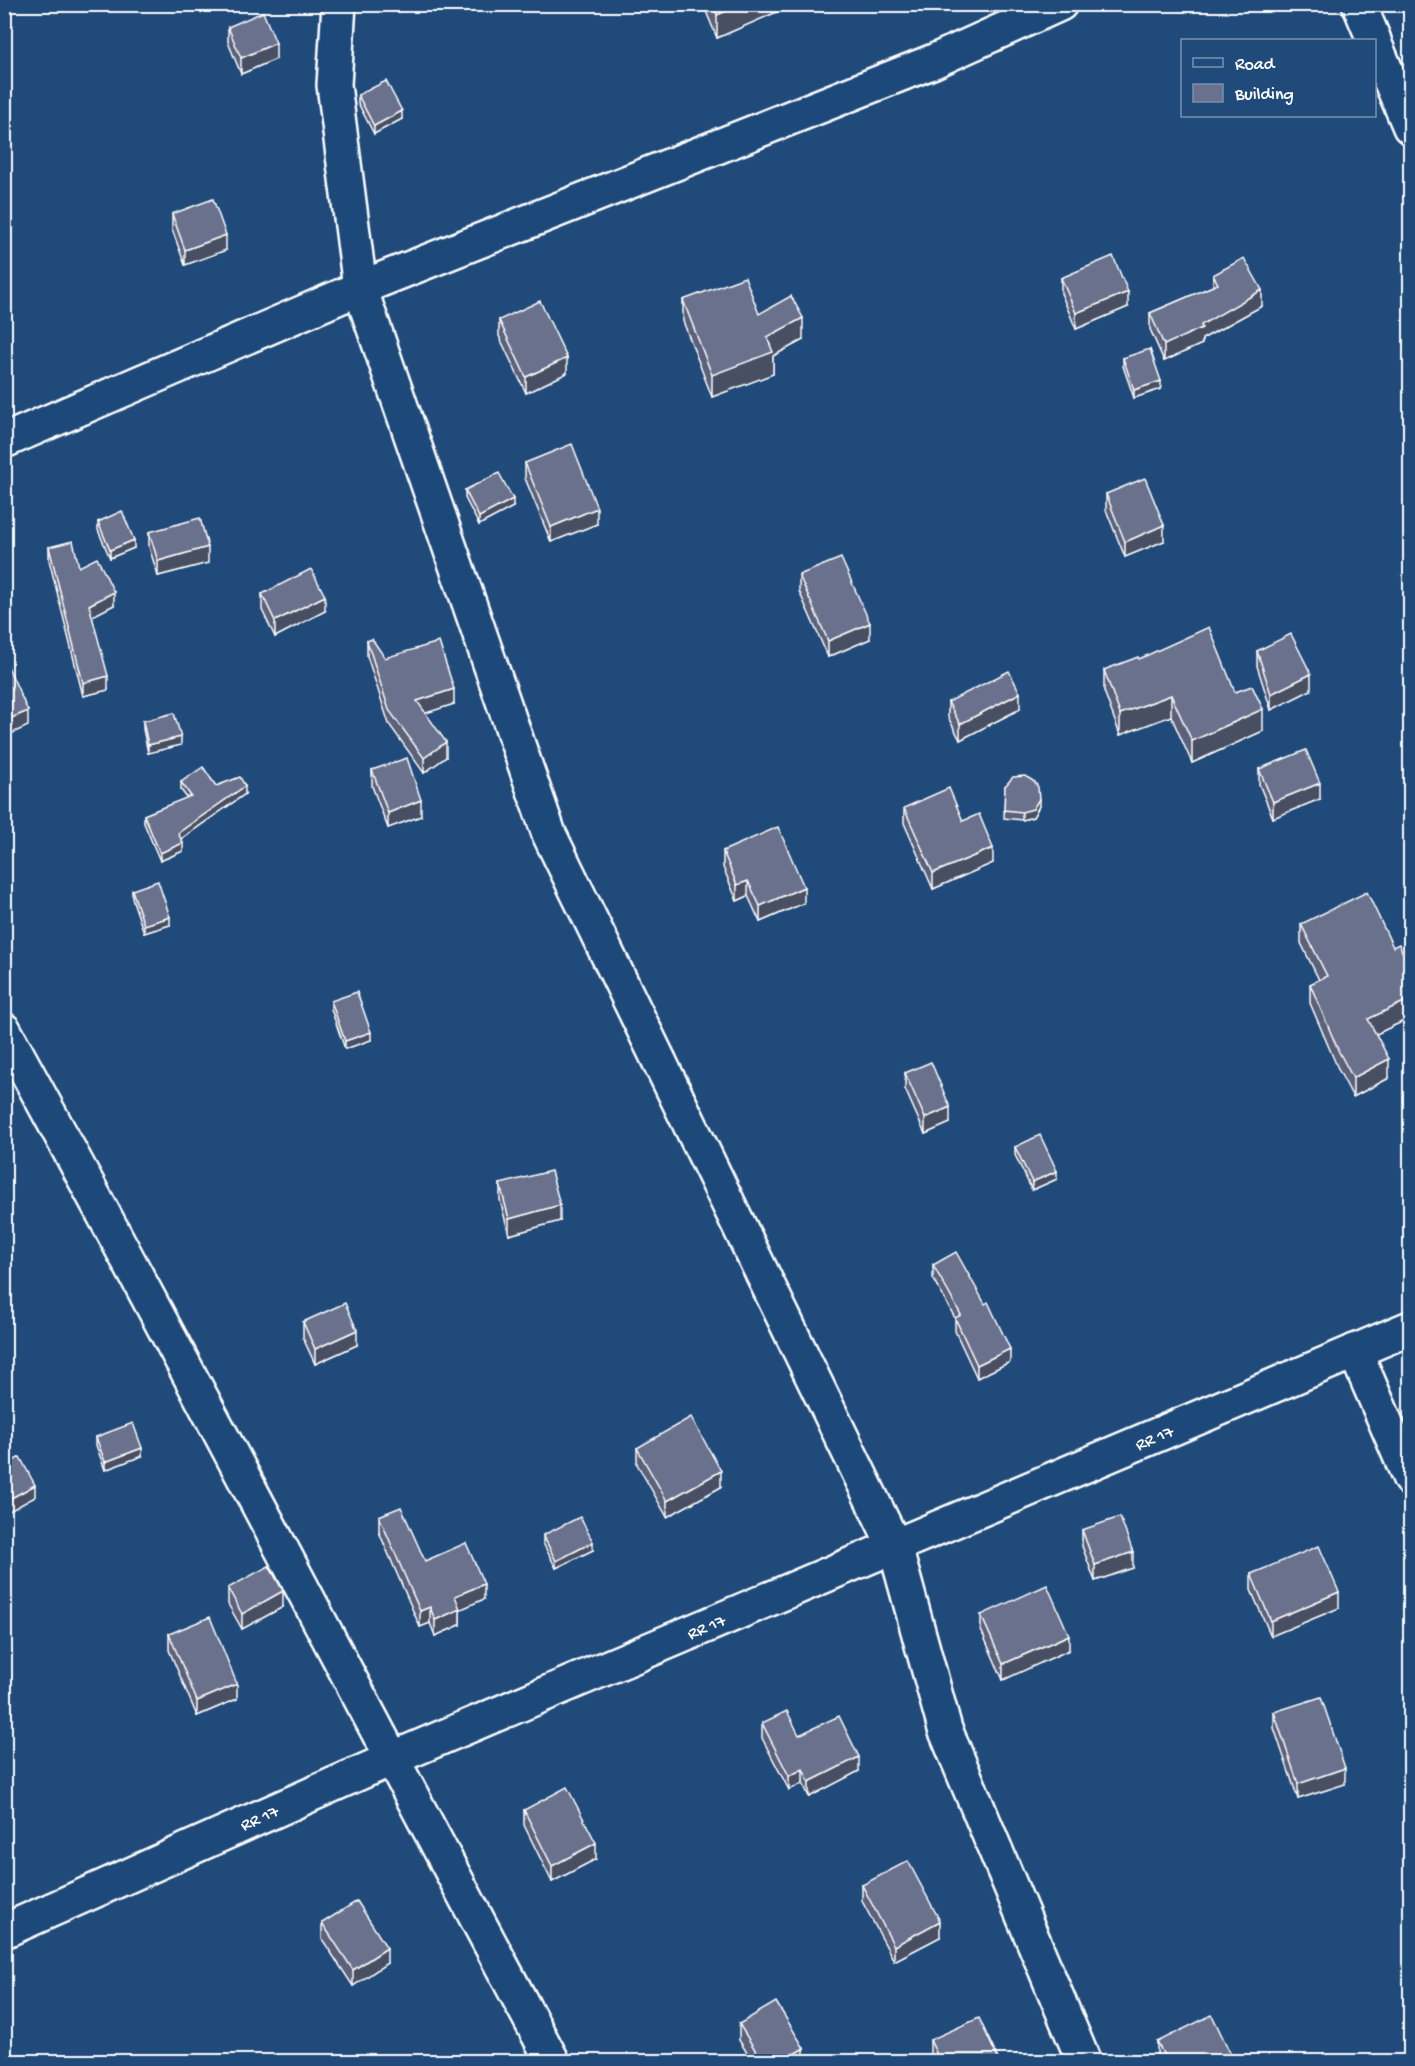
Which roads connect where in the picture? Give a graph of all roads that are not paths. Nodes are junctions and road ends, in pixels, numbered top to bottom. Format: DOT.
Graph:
graph roads {
  1 [pos="339,4"];
  2 [pos="1060,4"];
  3 [pos="1359,4"];
  4 [pos="1373,39"];
  5 [pos="1376,46"];
  6 [pos="1410,127"];
  7 [pos="360,288"];
  8 [pos="4,441"];
  9 [pos="4,1030"];
  10 [pos="1410,1328"];
  11 [pos="1355,1351"];
  12 [pos="1410,1479"];
  13 [pos="895,1546"];
  14 [pos="391,1759"];
  15 [pos="4,1930"];
  16 [pos="554,2061"];
  17 [pos="1084,2061"];
  1 -- 7 [label="street"];
  2 -- 7 [label="street"];
  3 -- 4 [label="street"];
  5 -- 6 [label="street"];
  7 -- 8 [label="street"];
  7 -- 13 [label="street"];
  9 -- 14 [label="street"];
  10 -- 11 [label="street, RR 17 / RR 17"];
  11 -- 12 [label="street"];
  11 -- 13 [label="street, RR 17 / RR 17"];
  13 -- 14 [label="street, RR 17 / RR 17"];
  13 -- 17 [label="street"];
  14 -- 15 [label="street, RR 17 / RR 17"];
  14 -- 16 [label="street"];
}
